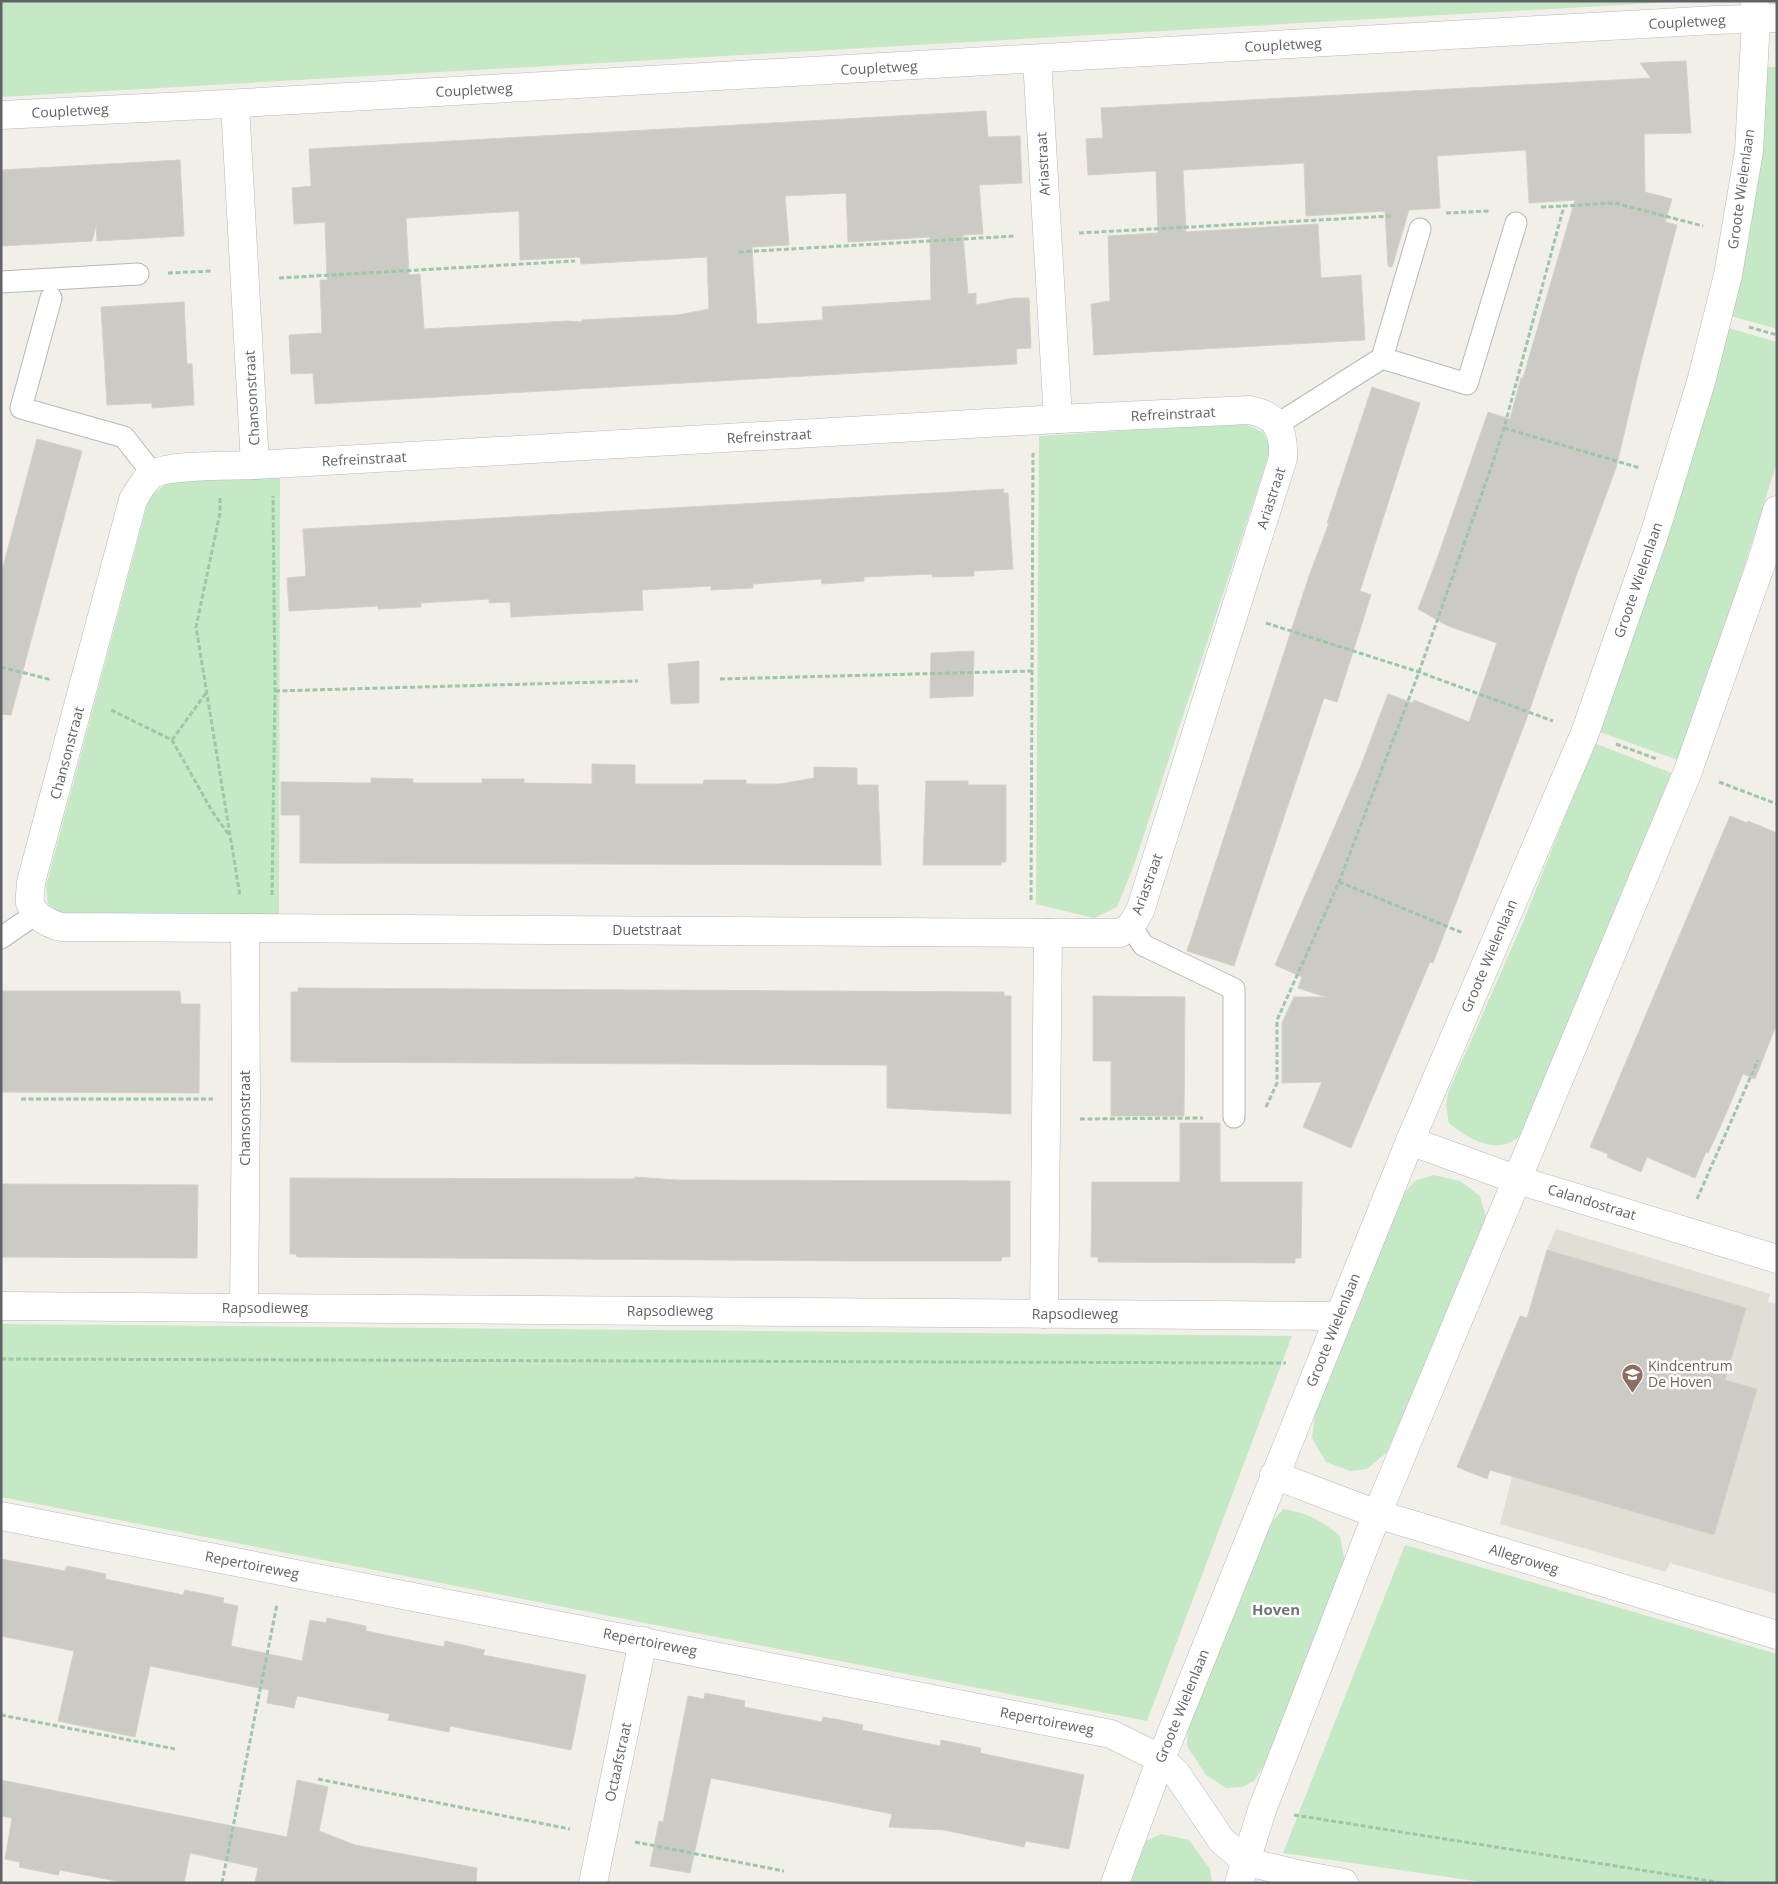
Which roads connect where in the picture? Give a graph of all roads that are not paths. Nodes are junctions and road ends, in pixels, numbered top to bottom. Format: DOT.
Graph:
graph roads {
  1 [pos="1763,13"];
  2 [pos="1037,59"];
  3 [pos="235,104"];
  4 [pos="1,115"];
  5 [pos="1516,223"];
  6 [pos="1420,229"];
  7 [pos="138,274"];
  8 [pos="1,282"];
  9 [pos="51,298"];
  10 [pos="1382,358"];
  11 [pos="1045,420"];
  12 [pos="1278,424"];
  13 [pos="264,464"];
  14 [pos="152,474"];
  15 [pos="1777,510"];
  16 [pos="37,913"];
  17 [pos="1131,926"];
  18 [pos="259,928"];
  19 [pos="1040,933"];
  20 [pos="1,938"];
  21 [pos="1234,1117"];
  22 [pos="1410,1141"];
  23 [pos="1518,1180"];
  24 [pos="1777,1259"];
  25 [pos="1,1306"];
  26 [pos="244,1308"];
  27 [pos="1044,1314"];
  28 [pos="1339,1316"];
  29 [pos="1274,1475"];
  30 [pos="1378,1514"];
  31 [pos="1,1516"];
  32 [pos="1777,1635"];
  33 [pos="643,1641"];
  34 [pos="1161,1759"];
  35 [pos="1243,1872"];
  36 [pos="592,1883"];
  37 [pos="1115,1883"];
  38 [pos="1344,1883"];
  1 -- 2 [label="street, Coupletweg"];
  1 -- 22 [label="street, Groote Wielenlaan"];
  2 -- 3 [label="street, Coupletweg"];
  2 -- 11 [label="street, Ariastraat"];
  3 -- 4 [label="street, Coupletweg"];
  3 -- 13 [label="street, Chansonstraat"];
  5 -- 10 [label="lane"];
  6 -- 10 [label="lane"];
  7 -- 8 [label="lane"];
  9 -- 14 [label="lane"];
  10 -- 12 [label="lane"];
  11 -- 12 [label="street, Refreinstraat"];
  11 -- 13 [label="street, Refreinstraat"];
  12 -- 17 [label="street, Ariastraat"];
  13 -- 14 [label="street, Chansonstraat"];
  14 -- 16 [label="street, Chansonstraat"];
  15 -- 23 [label="street"];
  16 -- 18 [label="street"];
  16 -- 20 [label="lane"];
  17 -- 19 [label="street, Ariastraat"];
  17 -- 21 [label="lane"];
  18 -- 19 [label="street, Duetstraat"];
  18 -- 26 [label="street, Chansonstraat"];
  19 -- 27 [label="street"];
  22 -- 23 [label="street, Calandostraat"];
  22 -- 28 [label="street, Groote Wielenlaan"];
  23 -- 24 [label="street, Calandostraat"];
  23 -- 30 [label="street"];
  25 -- 26 [label="street, Rapsodieweg"];
  26 -- 27 [label="street, Rapsodieweg"];
  27 -- 28 [label="street, Rapsodieweg"];
  28 -- 29 [label="street, Groote Wielenlaan"];
  29 -- 30 [label="street, Allegroweg"];
  29 -- 34 [label="street, Groote Wielenlaan"];
  30 -- 32 [label="street, Allegroweg"];
  30 -- 35 [label="street"];
  31 -- 33 [label="street, Repertoireweg"];
  33 -- 34 [label="street, Repertoireweg"];
  33 -- 36 [label="street, Octaafstraat"];
  34 -- 35 [label="street, Repertoireweg"];
  34 -- 37 [label="street, Groote Wielenlaan"];
  35 -- 38 [label="street"];
}
